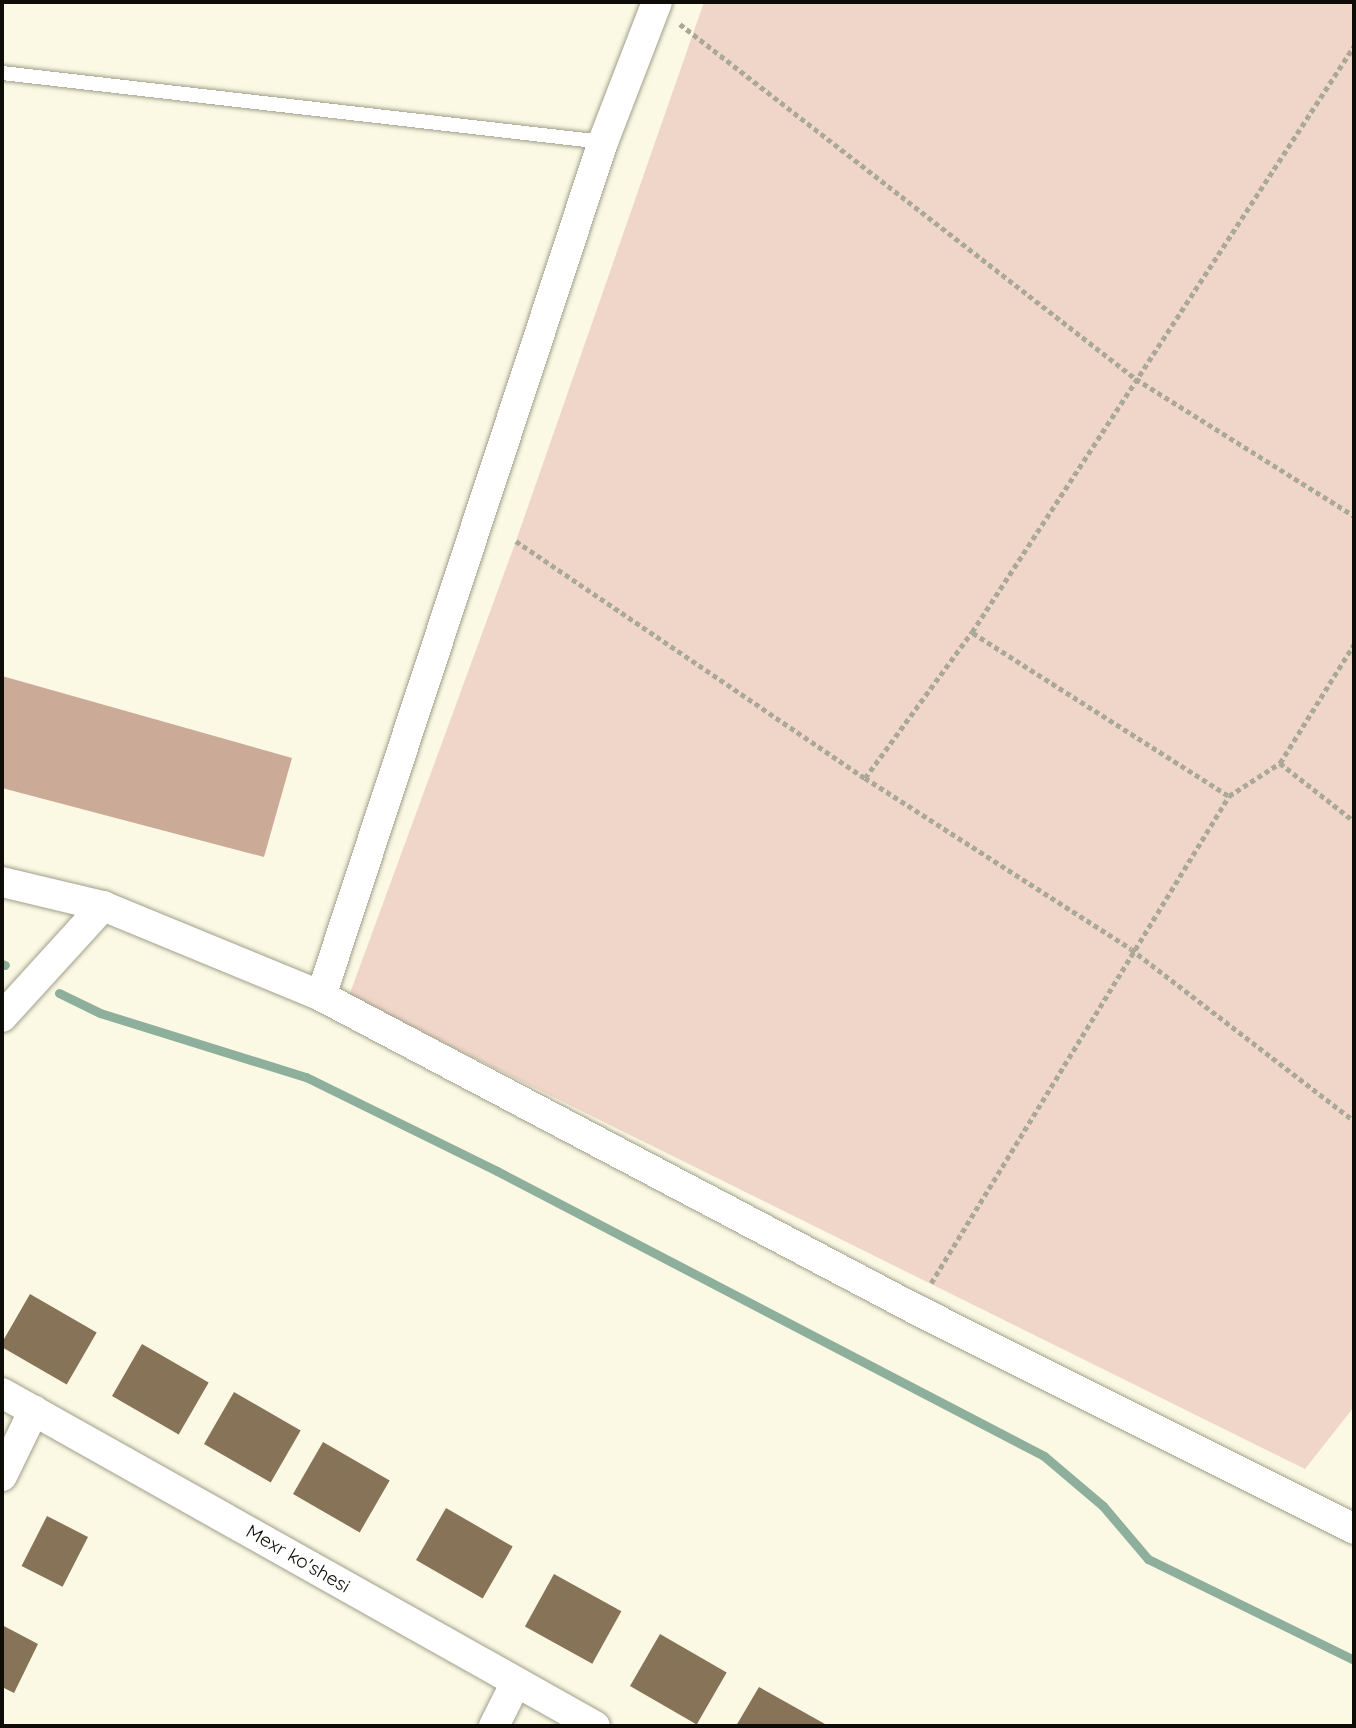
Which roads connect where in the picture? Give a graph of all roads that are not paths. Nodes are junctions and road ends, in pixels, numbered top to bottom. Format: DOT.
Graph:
graph roads {
  1 [pos="656,3"];
  2 [pos="2,73"];
  3 [pos="603,142"];
  4 [pos="2,882"];
  5 [pos="103,906"];
  6 [pos="321,996"];
  7 [pos="2,1017"];
  8 [pos="2,1393"];
  9 [pos="34,1410"];
  10 [pos="2,1476"];
  11 [pos="1354,1529"];
  12 [pos="516,1682"];
  13 [pos="494,1726"];
  14 [pos="595,1726"];
  1 -- 3 [label="street"];
  2 -- 3 [label="lane"];
  3 -- 6 [label="street"];
  4 -- 5 [label="street"];
  5 -- 6 [label="street"];
  5 -- 7 [label="street"];
  6 -- 11 [label="street"];
  8 -- 9 [label="street, Mexr ko'shesi"];
  9 -- 10 [label="street"];
  9 -- 12 [label="street, Mexr ko'shesi"];
  12 -- 13 [label="street"];
  12 -- 14 [label="street, Mexr ko'shesi"];
}
